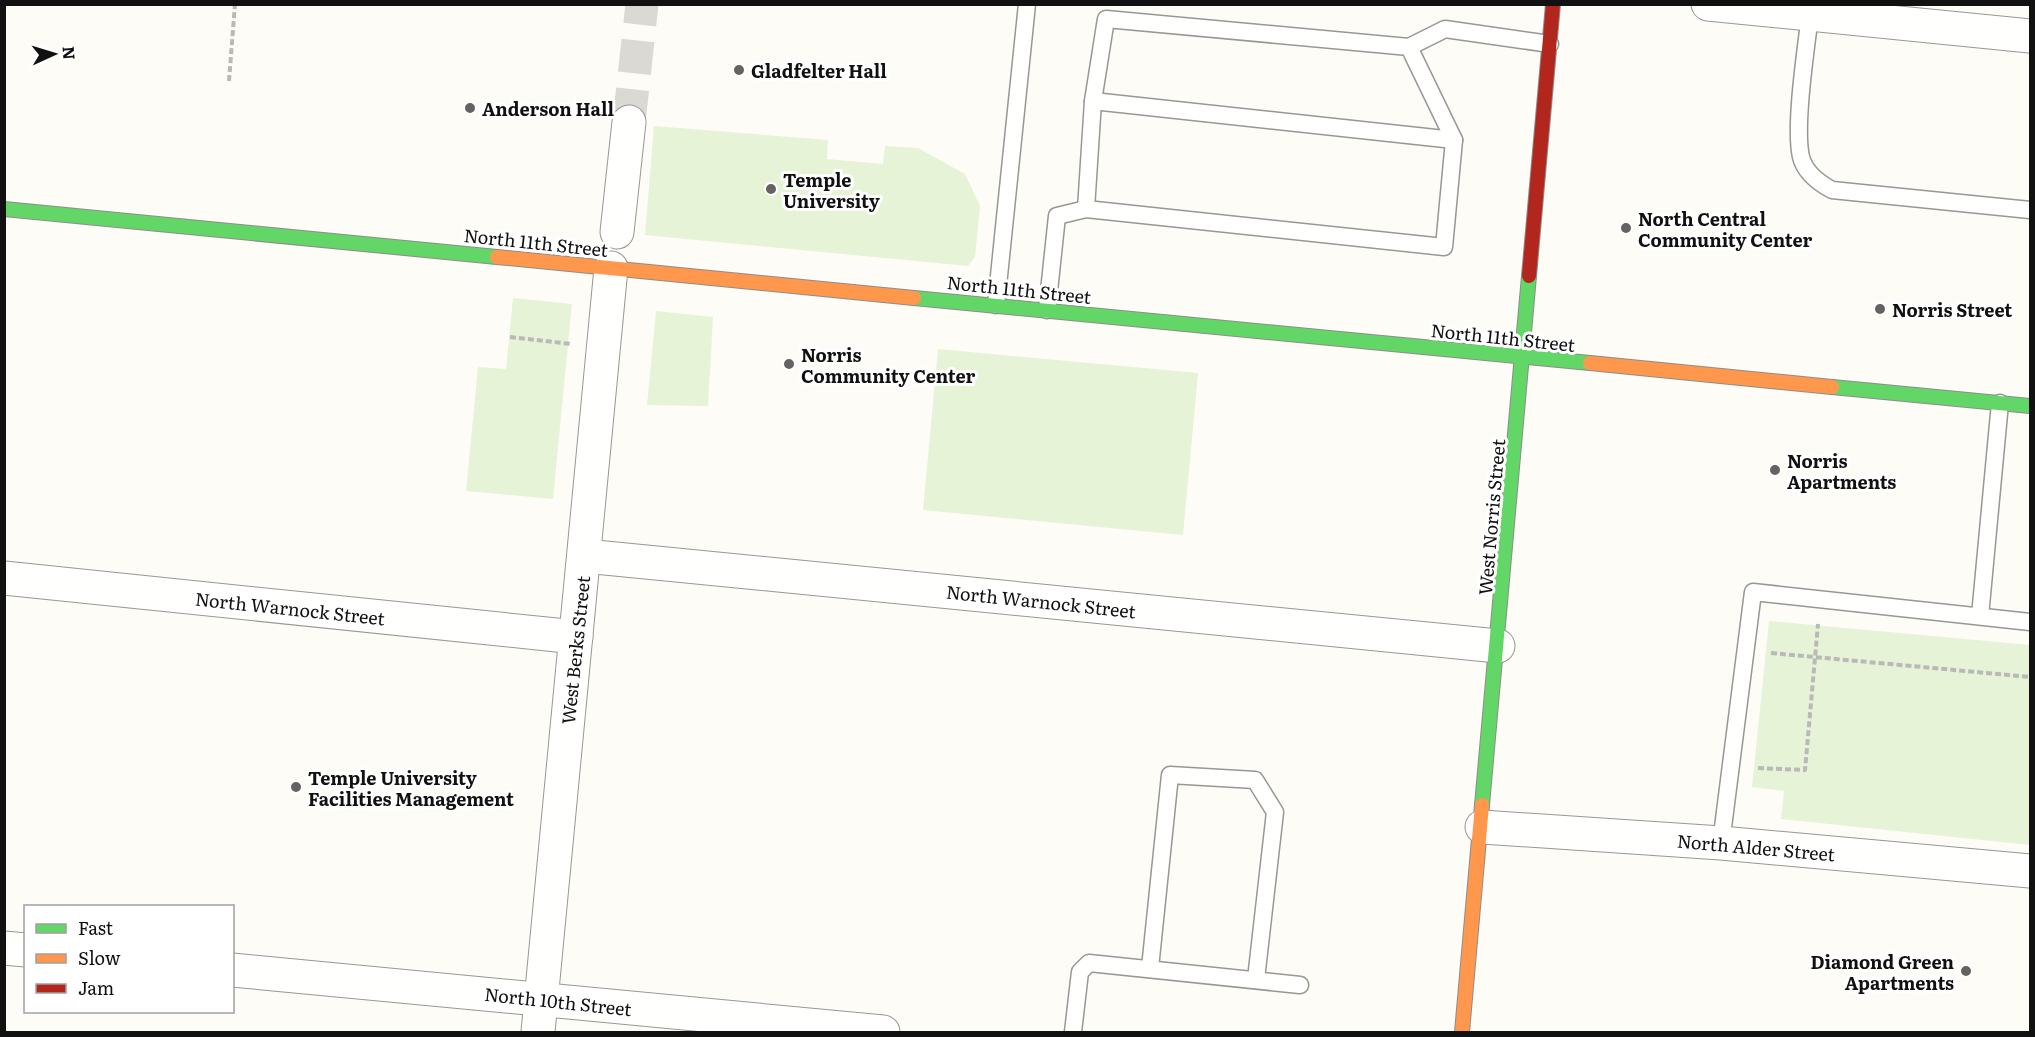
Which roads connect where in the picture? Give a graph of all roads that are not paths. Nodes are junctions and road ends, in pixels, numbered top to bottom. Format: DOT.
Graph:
graph roads {
  1 [pos="1027,4"];
  2 [pos="1553,4"];
  3 [pos="1708,4"];
  4 [pos="1810,15"];
  5 [pos="2031,36"];
  6 [pos="1550,44"];
  7 [pos="1409,47"];
  8 [pos="1093,101"];
  9 [pos="629,122"];
  10 [pos="1454,140"];
  11 [pos="4,209"];
  12 [pos="1086,209"];
  13 [pos="2031,210"];
  14 [pos="617,232"];
  15 [pos="611,268"];
  16 [pos="996,305"];
  17 [pos="1047,310"];
  18 [pos="1522,357"];
  19 [pos="2000,403"];
  20 [pos="2031,406"];
  21 [pos="585,556"];
  22 [pos="4,578"];
  23 [pos="1980,616"];
  24 [pos="2031,622"];
  25 [pos="576,637"];
  26 [pos="1498,646"];
  27 [pos="1482,827"];
  28 [pos="1722,843"];
  29 [pos="2031,871"];
  30 [pos="4,948"];
  31 [pos="24,950"];
  32 [pos="1150,968"];
  33 [pos="234,970"];
  34 [pos="1257,979"];
  35 [pos="1300,985"];
  36 [pos="542,1000"];
  37 [pos="538,1032"];
  38 [pos="883,1032"];
  39 [pos="1073,1032"];
  40 [pos="1462,1032"];
  1 -- 16 [label="lane"];
  2 -- 6 [label="main road, West Norris Street"];
  3 -- 4 [label="street"];
  4 -- 5 [label="street"];
  4 -- 13 [label="lane"];
  6 -- 7 [label="lane"];
  6 -- 18 [label="main road, West Norris Street"];
  7 -- 8 [label="lane"];
  7 -- 10 [label="lane"];
  8 -- 10 [label="lane"];
  8 -- 12 [label="lane"];
  9 -- 14 [label="street"];
  10 -- 12 [label="lane"];
  11 -- 15 [label="main road, North 11th Street"];
  12 -- 17 [label="lane"];
  15 -- 16 [label="main road, North 11th Street"];
  15 -- 21 [label="street, West Berks Street"];
  16 -- 17 [label="main road, North 11th Street"];
  17 -- 18 [label="main road, North 11th Street"];
  18 -- 19 [label="main road, North 11th Street"];
  18 -- 26 [label="main road, West Norris Street"];
  19 -- 20 [label="main road, North 11th Street"];
  19 -- 23 [label="lane"];
  21 -- 25 [label="street, West Berks Street"];
  21 -- 26 [label="street, North Warnock Street"];
  22 -- 25 [label="street, North Warnock Street"];
  23 -- 24 [label="lane"];
  23 -- 28 [label="lane"];
  25 -- 36 [label="street, West Berks Street"];
  26 -- 27 [label="main road, West Norris Street"];
  27 -- 28 [label="street, North Alder Street"];
  27 -- 40 [label="main road, West Norris Street"];
  28 -- 29 [label="street, North Alder Street"];
  30 -- 31 [label="street"];
  32 -- 34 [label="lane"];
  32 -- 34 [label="lane"];
  32 -- 39 [label="lane"];
  33 -- 36 [label="street, North 10th Street"];
  34 -- 35 [label="lane"];
  36 -- 37 [label="street, West Berks Street"];
  36 -- 38 [label="street, North 10th Street"];
}
